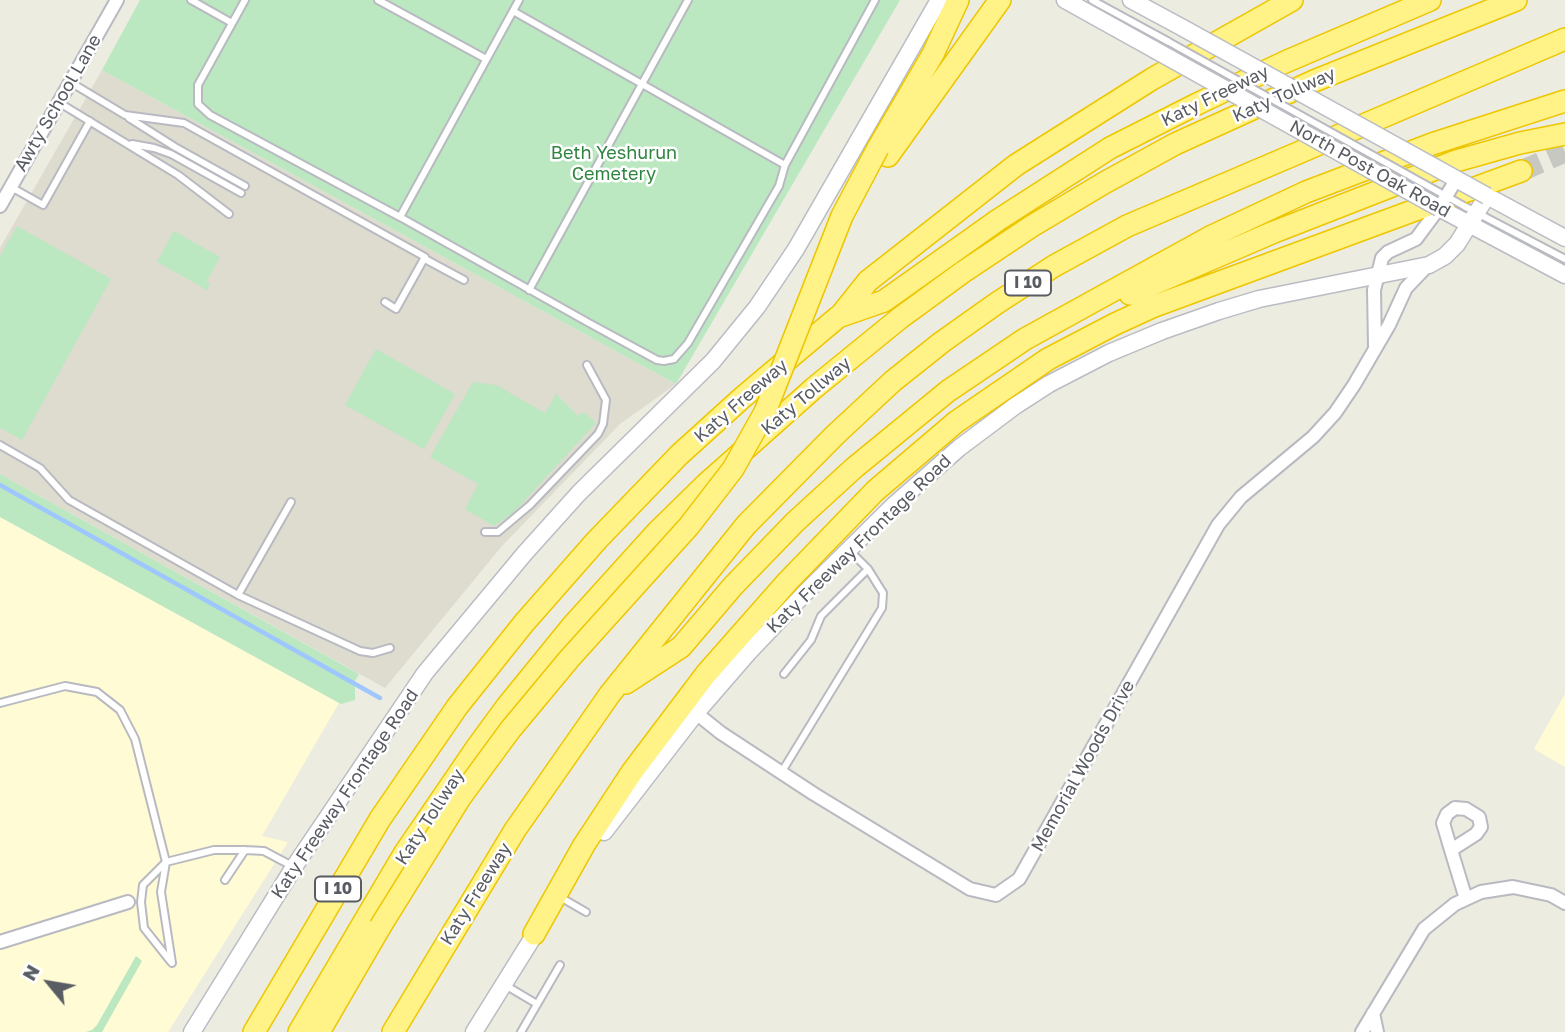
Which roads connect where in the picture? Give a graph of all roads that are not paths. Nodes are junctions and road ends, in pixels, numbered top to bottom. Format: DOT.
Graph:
graph roads {
  1 [pos="117,0"];
  2 [pos="191,0"];
  3 [pos="245,0"];
  4 [pos="377,0"];
  5 [pos="519,0"];
  6 [pos="688,0"];
  7 [pos="875,0"];
  8 [pos="939,0"];
  9 [pos="958,0"];
  10 [pos="1000,0"];
  11 [pos="1065,0"];
  12 [pos="1092,0"];
  13 [pos="1292,0"];
  14 [pos="1430,0"];
  15 [pos="1516,0"];
  16 [pos="1136,2"];
  17 [pos="513,11"];
  18 [pos="232,23"];
  19 [pos="1565,39"];
  20 [pos="1162,46"];
  21 [pos="486,59"];
  22 [pos="70,82"];
  23 [pos="642,84"];
  24 [pos="58,102"];
  25 [pos="1565,102"];
  26 [pos="125,115"];
  27 [pos="90,121"];
  28 [pos="1565,134"];
  29 [pos="126,143"];
  30 [pos="173,151"];
  31 [pos="883,152"];
  32 [pos="785,165"];
  33 [pos="1521,171"];
  34 [pos="1456,180"];
  35 [pos="11,187"];
  36 [pos="243,189"];
  37 [pos="1487,196"];
  38 [pos="0,206"];
  39 [pos="1442,208"];
  40 [pos="229,214"];
  41 [pos="1470,214"];
  42 [pos="400,217"];
  43 [pos="1565,238"];
  44 [pos="425,259"];
  45 [pos="1565,259"];
  46 [pos="1429,265"];
  47 [pos="1565,275"];
  48 [pos="1377,276"];
  49 [pos="464,281"];
  50 [pos="529,290"];
  51 [pos="385,302"];
  52 [pos="838,317"];
  53 [pos="1025,339"];
  54 [pos="1372,353"];
  55 [pos="587,365"];
  56 [pos="0,445"];
  57 [pos="291,502"];
  58 [pos="485,532"];
  59 [pos="849,550"];
  60 [pos="868,569"];
  61 [pos="238,595"];
  62 [pos="390,648"];
  63 [pos="784,674"];
  64 [pos="610,694"];
  65 [pos="0,703"];
  66 [pos="696,713"];
  67 [pos="782,773"];
  68 [pos="245,850"];
  69 [pos="1451,850"];
  70 [pos="166,862"];
  71 [pos="294,867"];
  72 [pos="225,880"];
  73 [pos="560,897"];
  74 [pos="1466,899"];
  75 [pos="128,902"];
  76 [pos="1565,903"];
  77 [pos="586,912"];
  78 [pos="386,931"];
  79 [pos="534,934"];
  80 [pos="0,942"];
  81 [pos="560,965"];
  82 [pos="503,984"];
  83 [pos="537,1004"];
  84 [pos="1373,1013"];
  85 [pos="192,1032"];
  86 [pos="254,1032"];
  87 [pos="299,1032"];
  88 [pos="319,1032"];
  89 [pos="335,1032"];
  90 [pos="393,1032"];
  91 [pos="474,1032"];
  92 [pos="521,1032"];
  93 [pos="1362,1032"];
  94 [pos="1377,1032"];
  1 -- 22 [label="street, Awty School Lane"];
  2 -- 18 [label="lane"];
  3 -- 18 [label="lane"];
  4 -- 21 [label="lane"];
  5 -- 17 [label="lane"];
  6 -- 23 [label="lane"];
  7 -- 32 [label="lane"];
  8 -- 71 [label="main road, Katy Freeway Frontage Road"];
  9 -- 31 [label="highway"];
  10 -- 31 [label="highway"];
  11 -- 20 [label="main road, North Post Oak Road"];
  12 -- 20 [label="lane"];
  13 -- 52 [label="highway"];
  14 -- 52 [label="highway, Katy Freeway / I 10"];
  15 -- 87 [label="highway, Katy Tollway"];
  16 -- 34 [label="main road, North Post Oak Road, bridge"];
  17 -- 21 [label="lane"];
  17 -- 23 [label="lane"];
  18 -- 42 [label="lane"];
  19 -- 64 [label="highway, Katy Freeway / I 10"];
  20 -- 39 [label="main road, North Post Oak Road, bridge"];
  21 -- 42 [label="lane"];
  22 -- 24 [label="street, Awty School Lane"];
  22 -- 26 [label="lane"];
  23 -- 32 [label="lane"];
  23 -- 50 [label="lane"];
  24 -- 27 [label="lane"];
  24 -- 35 [label="street, Awty School Lane"];
  25 -- 53 [label="highway"];
  26 -- 30 [label="lane"];
  26 -- 44 [label="lane"];
  27 -- 29 [label="lane"];
  27 -- 35 [label="lane"];
  28 -- 53 [label="highway"];
  29 -- 30 [label="lane"];
  29 -- 40 [label="lane"];
  30 -- 36 [label="lane"];
  31 -- 78 [label="highway"];
  32 -- 50 [label="lane"];
  33 -- 79 [label="highway"];
  34 -- 37 [label="main road, North Post Oak Road, bridge"];
  34 -- 39 [label="street, bridge"];
  35 -- 38 [label="street, Awty School Lane"];
  37 -- 41 [label="main road, Katy Freeway Frontage Road"];
  37 -- 43 [label="main road, North Post Oak Road"];
  39 -- 41 [label="main road, North Post Oak Road"];
  39 -- 48 [label="street"];
  41 -- 45 [label="lane"];
  41 -- 46 [label="main road, Katy Freeway Frontage Road"];
  41 -- 47 [label="main road, North Post Oak Road"];
  42 -- 50 [label="lane"];
  44 -- 49 [label="lane"];
  44 -- 51 [label="lane"];
  46 -- 48 [label="main road, Katy Freeway Frontage Road"];
  46 -- 54 [label="street, Memorial Woods Drive"];
  48 -- 54 [label="street, Memorial Woods Drive"];
  48 -- 59 [label="main road, Katy Freeway Frontage Road"];
  52 -- 86 [label="highway, Katy Freeway / I 10"];
  53 -- 64 [label="highway"];
  54 -- 67 [label="street, Memorial Woods Drive"];
  55 -- 58 [label="lane"];
  56 -- 61 [label="lane"];
  57 -- 61 [label="lane"];
  59 -- 60 [label="lane"];
  59 -- 66 [label="main road, Katy Freeway Frontage Road"];
  60 -- 63 [label="lane"];
  60 -- 67 [label="lane"];
  61 -- 62 [label="lane"];
  64 -- 90 [label="highway, Katy Freeway / I 10"];
  65 -- 70 [label="lane"];
  66 -- 67 [label="street, Memorial Woods Drive"];
  66 -- 73 [label="main road, Katy Freeway Frontage Road"];
  68 -- 70 [label="lane"];
  68 -- 71 [label="lane"];
  68 -- 72 [label="lane"];
  69 -- 74 [label="street"];
  70 -- 70 [label="lane"];
  71 -- 85 [label="main road, Katy Freeway Frontage Road"];
  73 -- 77 [label="lane"];
  73 -- 79 [label="main road, Katy Freeway Frontage Road"];
  74 -- 76 [label="street"];
  74 -- 84 [label="street"];
  75 -- 80 [label="street"];
  78 -- 88 [label="highway"];
  78 -- 89 [label="highway"];
  79 -- 82 [label="main road, Katy Freeway Frontage Road"];
  81 -- 83 [label="lane"];
  82 -- 83 [label="lane"];
  82 -- 91 [label="main road, Katy Freeway Frontage Road"];
  83 -- 92 [label="lane"];
  84 -- 93 [label="street"];
  84 -- 94 [label="street"];
}
